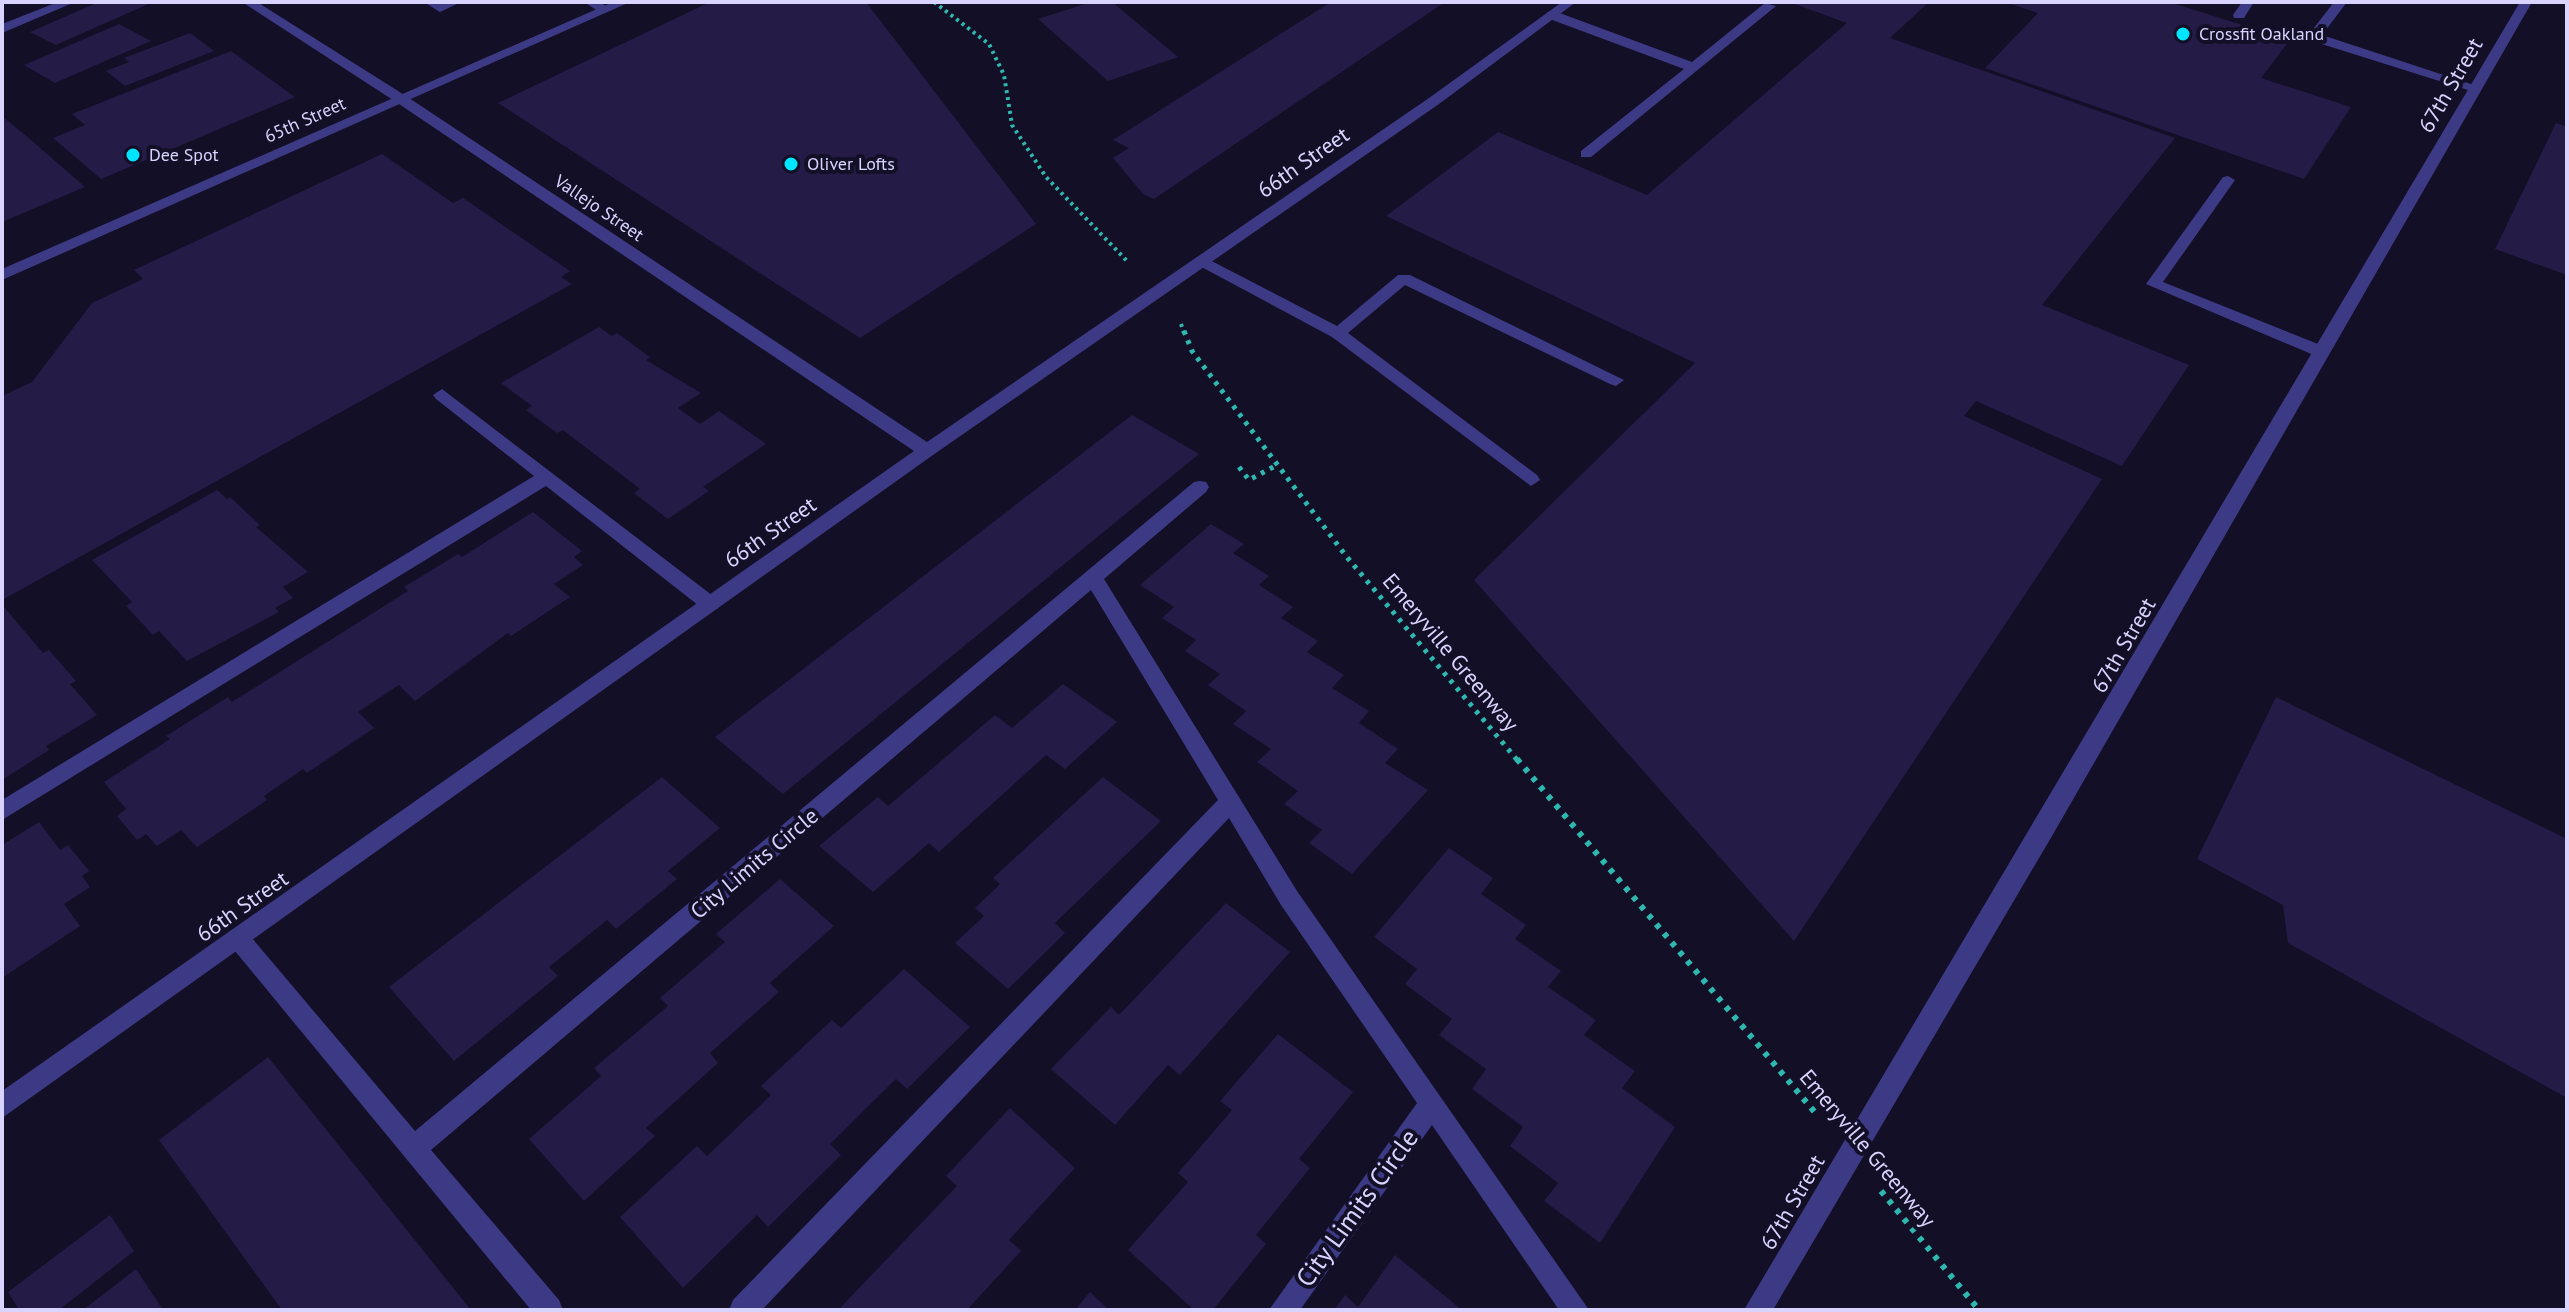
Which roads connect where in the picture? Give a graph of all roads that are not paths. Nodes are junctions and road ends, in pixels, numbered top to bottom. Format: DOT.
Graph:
graph roads {
  1 [pos="69,2"];
  2 [pos="248,2"];
  3 [pos="430,2"];
  4 [pos="455,2"];
  5 [pos="590,2"];
  6 [pos="624,2"];
  7 [pos="1570,2"];
  8 [pos="2248,2"];
  9 [pos="2341,2"];
  10 [pos="2526,2"];
  11 [pos="1770,6"];
  12 [pos="606,10"];
  13 [pos="1552,15"];
  14 [pos="2239,15"];
  15 [pos="3,28"];
  16 [pos="1692,67"];
  17 [pos="2476,88"];
  18 [pos="401,99"];
  19 [pos="1586,154"];
  20 [pos="2228,180"];
  21 [pos="1202,261"];
  22 [pos="2,275"];
  23 [pos="1338,333"];
  24 [pos="2322,352"];
  25 [pos="1616,380"];
  26 [pos="442,395"];
  27 [pos="927,451"];
  28 [pos="547,477"];
  29 [pos="1531,480"];
  30 [pos="1200,487"];
  31 [pos="1093,577"];
  32 [pos="710,604"];
  33 [pos="1230,802"];
  34 [pos="2,811"];
  35 [pos="238,938"];
  36 [pos="1431,1105"];
  37 [pos="2,1106"];
  38 [pos="414,1148"];
  39 [pos="549,1310"];
  40 [pos="743,1310"];
  41 [pos="1283,1310"];
  42 [pos="1575,1310"];
  43 [pos="1758,1310"];
  1 -- 15 [label="street"];
  2 -- 18 [label="street, Vallejo Street"];
  3 -- 4 [label="street"];
  5 -- 12 [label="street"];
  6 -- 12 [label="street, 65th Street"];
  7 -- 13 [label="street, 66th Street"];
  8 -- 14 [label="street"];
  9 -- 17 [label="street"];
  10 -- 17 [label="street, 67th Street"];
  11 -- 16 [label="street"];
  12 -- 18 [label="street, 65th Street"];
  13 -- 16 [label="street"];
  13 -- 21 [label="street, 66th Street"];
  16 -- 19 [label="street"];
  17 -- 24 [label="street, 67th Street"];
  18 -- 22 [label="street, 65th Street"];
  18 -- 27 [label="street, Vallejo Street"];
  20 -- 24 [label="street"];
  21 -- 23 [label="street"];
  21 -- 27 [label="street, 66th Street"];
  23 -- 25 [label="street"];
  23 -- 29 [label="street"];
  24 -- 43 [label="street, 67th Street"];
  26 -- 28 [label="street"];
  27 -- 32 [label="street, 66th Street"];
  28 -- 32 [label="street"];
  28 -- 34 [label="street"];
  30 -- 31 [label="street, City Limits Circle"];
  31 -- 33 [label="street, City Limits Circle"];
  31 -- 38 [label="street, City Limits Circle"];
  32 -- 35 [label="street, 66th Street"];
  33 -- 36 [label="street, City Limits Circle"];
  33 -- 40 [label="street"];
  35 -- 37 [label="street, 66th Street"];
  35 -- 38 [label="street"];
  36 -- 41 [label="street, City Limits Circle"];
  36 -- 42 [label="street, City Limits Circle"];
  38 -- 39 [label="street"];
}
